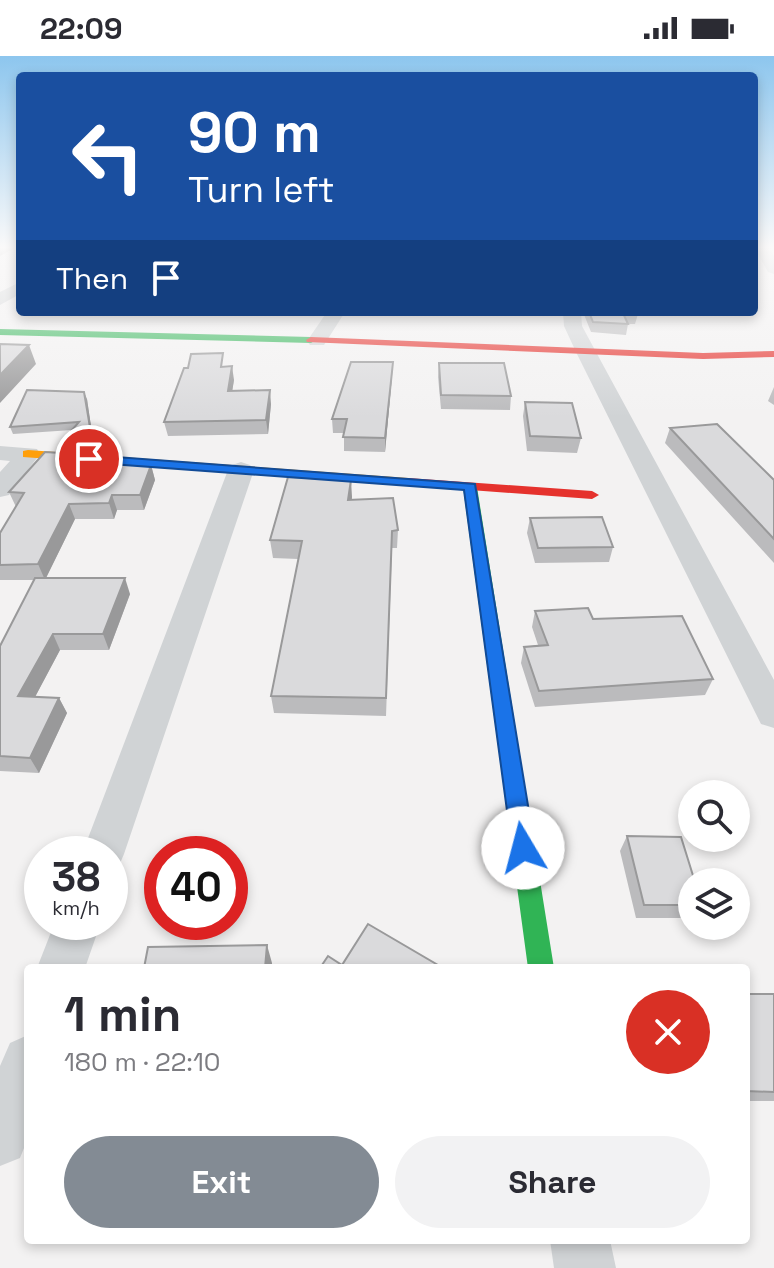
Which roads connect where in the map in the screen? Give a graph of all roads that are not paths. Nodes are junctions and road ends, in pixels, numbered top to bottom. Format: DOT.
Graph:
graph roads {
  1 [pos="333,316"];
  2 [pos="572,316"];
  3 [pos="0,332"];
  4 [pos="317,341"];
  5 [pos="586,352"];
  6 [pos="774,354"];
  7 [pos="0,453"];
  8 [pos="28,454"];
  9 [pos="241,470"];
  10 [pos="470,487"];
  11 [pos="0,489"];
  12 [pos="592,495"];
  13 [pos="774,714"];
  14 [pos="109,836"];
  15 [pos="71,940"];
  16 [pos="62,964"];
  17 [pos="540,964"];
  18 [pos="24,1072"];
  19 [pos="0,1138"];
  20 [pos="581,1244"];
  21 [pos="585,1268"];
  1 -- 4 [label="street"];
  2 -- 5 [label="street"];
  3 -- 4 [label="street"];
  4 -- 5 [label="street"];
  5 -- 6 [label="street"];
  5 -- 13 [label="street"];
  7 -- 8 [label="street"];
  8 -- 9 [label="street"];
  8 -- 11 [label="street"];
  9 -- 10 [label="street"];
  9 -- 14 [label="street"];
  10 -- 12 [label="street"];
  10 -- 17 [label="street"];
  15 -- 16 [label="street"];
  18 -- 19 [label="street"];
  20 -- 21 [label="street"];
}
